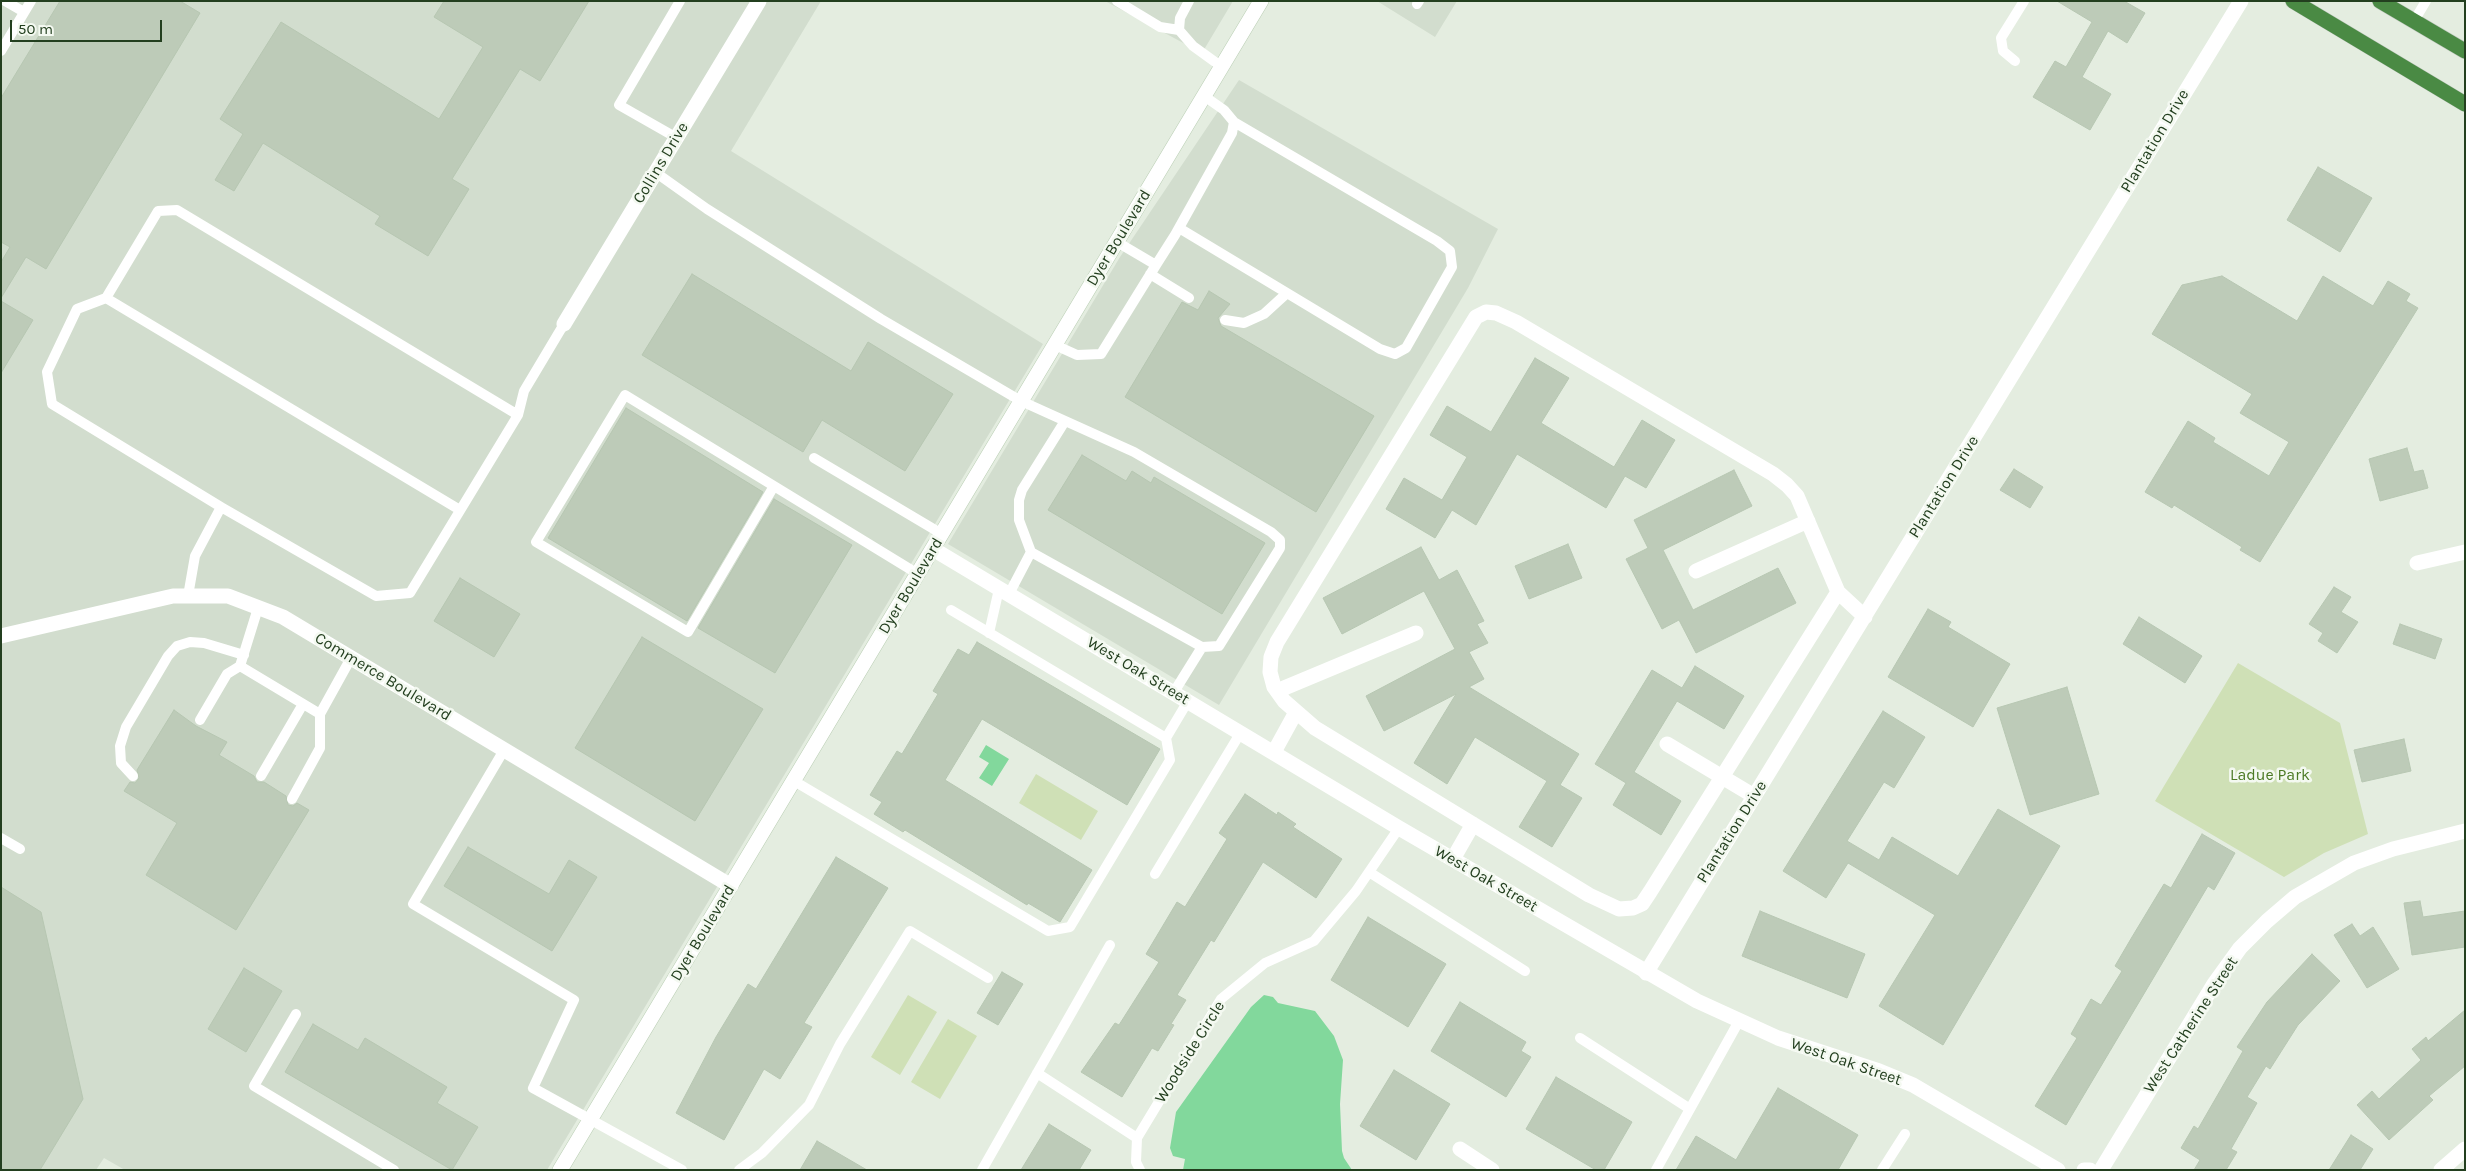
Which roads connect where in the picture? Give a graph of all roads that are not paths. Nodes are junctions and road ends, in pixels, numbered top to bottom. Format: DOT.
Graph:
graph roads {
  1 [pos="5,1"];
  2 [pos="30,1"];
  3 [pos="680,1"];
  4 [pos="759,1"];
  5 [pos="1118,1"];
  6 [pos="1189,1"];
  7 [pos="1261,1"];
  8 [pos="2024,1"];
  9 [pos="2241,1"];
  10 [pos="2293,1"];
  11 [pos="2380,1"];
  12 [pos="2426,1"];
  13 [pos="24,12"];
  14 [pos="2414,21"];
  15 [pos="1179,30"];
  16 [pos="1,51"];
  17 [pos="2465,51"];
  18 [pos="2015,61"];
  19 [pos="1222,67"];
  20 [pos="1204,96"];
  21 [pos="2465,104"];
  22 [pos="1234,122"];
  23 [pos="677,138"];
  24 [pos="655,172"];
  25 [pos="1179,228"];
  26 [pos="1117,242"];
  27 [pos="1156,265"];
  28 [pos="1150,274"];
  29 [pos="1287,293"];
  30 [pos="106,298"];
  31 [pos="1190,298"];
  32 [pos="1226,320"];
  33 [pos="564,324"];
  34 [pos="1055,345"];
  35 [pos="1021,401"];
  36 [pos="518,415"];
  37 [pos="1065,421"];
  38 [pos="814,458"];
  39 [pos="774,486"];
  40 [pos="221,507"];
  41 [pos="460,510"];
  42 [pos="1808,521"];
  43 [pos="942,534"];
  44 [pos="933,549"];
  45 [pos="1031,552"];
  46 [pos="2465,552"];
  47 [pos="2417,563"];
  48 [pos="1696,571"];
  49 [pos="918,574"];
  50 [pos="1004,591"];
  51 [pos="1838,592"];
  52 [pos="188,596"];
  53 [pos="258,608"];
  54 [pos="951,610"];
  55 [pos="1864,617"];
  56 [pos="990,633"];
  57 [pos="1416,633"];
  58 [pos="1,636"];
  59 [pos="1202,647"];
  60 [pos="244,655"];
  61 [pos="351,658"];
  62 [pos="240,666"];
  63 [pos="1278,691"];
  64 [pos="1174,692"];
  65 [pos="1188,701"];
  66 [pos="303,704"];
  67 [pos="1296,712"];
  68 [pos="320,714"];
  69 [pos="200,720"];
  70 [pos="1241,732"];
  71 [pos="1166,738"];
  72 [pos="1667,744"];
  73 [pos="504,750"];
  74 [pos="1274,752"];
  75 [pos="133,776"];
  76 [pos="261,776"];
  77 [pos="1722,777"];
  78 [pos="794,781"];
  79 [pos="1754,796"];
  80 [pos="292,799"];
  81 [pos="1472,824"];
  82 [pos="1399,828"];
  83 [pos="2465,831"];
  84 [pos="1,838"];
  85 [pos="20,849"];
  86 [pos="1452,859"];
  87 [pos="1369,872"];
  88 [pos="1155,874"];
  89 [pos="731,886"];
  90 [pos="1110,945"];
  91 [pos="1525,971"];
  92 [pos="1646,973"];
  93 [pos="988,978"];
  94 [pos="296,1014"];
  95 [pos="1738,1021"];
  96 [pos="1580,1038"];
  97 [pos="1037,1073"];
  98 [pos="1690,1109"];
  99 [pos="589,1120"];
  100 [pos="1905,1134"];
  101 [pos="1137,1138"];
  102 [pos="1460,1149"];
  103 [pos="2465,1149"];
  104 [pos="394,1170"];
  105 [pos="560,1170"];
  106 [pos="682,1170"];
  107 [pos="739,1170"];
  108 [pos="982,1170"];
  109 [pos="1140,1170"];
  110 [pos="1492,1170"];
  111 [pos="1656,1170"];
  112 [pos="1882,1170"];
  113 [pos="2058,1170"];
  114 [pos="2084,1170"];
  115 [pos="2090,1170"];
  116 [pos="2101,1170"];
  117 [pos="2441,1170"];
  1 -- 13 [label="lane"];
  2 -- 13 [label="lane"];
  3 -- 23 [label="lane"];
  4 -- 23 [label="street, Collins Drive"];
  5 -- 15 [label="lane"];
  6 -- 15 [label="lane"];
  7 -- 19 [label="street, Dyer Boulevard"];
  8 -- 18 [label="lane"];
  9 -- 55 [label="street, Plantation Drive"];
  10 -- 21 [label="highway"];
  11 -- 14 [label="highway"];
  12 -- 14 [label="lane"];
  13 -- 16 [label="lane"];
  14 -- 17 [label="highway"];
  15 -- 19 [label="lane"];
  19 -- 20 [label="street, Dyer Boulevard"];
  20 -- 22 [label="lane"];
  20 -- 26 [label="street, Dyer Boulevard"];
  22 -- 25 [label="lane"];
  22 -- 29 [label="lane"];
  23 -- 24 [label="street, Collins Drive"];
  24 -- 33 [label="street, Collins Drive"];
  24 -- 35 [label="lane"];
  25 -- 27 [label="lane"];
  25 -- 29 [label="lane"];
  26 -- 27 [label="lane"];
  26 -- 34 [label="street, Dyer Boulevard"];
  27 -- 28 [label="lane"];
  28 -- 31 [label="lane"];
  28 -- 34 [label="lane"];
  29 -- 32 [label="lane"];
  30 -- 36 [label="lane"];
  30 -- 40 [label="lane"];
  30 -- 41 [label="lane"];
  33 -- 36 [label="lane"];
  34 -- 35 [label="street, Dyer Boulevard"];
  35 -- 37 [label="lane"];
  35 -- 43 [label="street, Dyer Boulevard"];
  36 -- 41 [label="lane"];
  37 -- 45 [label="lane"];
  37 -- 59 [label="lane"];
  38 -- 43 [label="lane"];
  39 -- 39 [label="lane"];
  39 -- 49 [label="lane"];
  40 -- 41 [label="lane"];
  40 -- 52 [label="lane"];
  42 -- 48 [label="street"];
  42 -- 51 [label="street"];
  42 -- 63 [label="street"];
  43 -- 44 [label="street, Dyer Boulevard"];
  44 -- 49 [label="street, Dyer Boulevard"];
  44 -- 50 [label="street, West Oak Street"];
  45 -- 50 [label="lane"];
  45 -- 59 [label="lane"];
  46 -- 47 [label="street"];
  49 -- 78 [label="street, Dyer Boulevard"];
  50 -- 56 [label="lane"];
  50 -- 64 [label="street, West Oak Street"];
  51 -- 55 [label="street"];
  51 -- 77 [label="street"];
  52 -- 53 [label="street, Commerce Boulevard"];
  52 -- 58 [label="street, Commerce Boulevard"];
  53 -- 60 [label="lane"];
  53 -- 61 [label="street, Commerce Boulevard"];
  54 -- 56 [label="lane"];
  55 -- 79 [label="street, Plantation Drive"];
  56 -- 71 [label="lane"];
  57 -- 63 [label="street"];
  59 -- 64 [label="lane"];
  60 -- 62 [label="lane"];
  60 -- 75 [label="lane"];
  61 -- 68 [label="lane"];
  61 -- 73 [label="street, Commerce Boulevard"];
  62 -- 66 [label="lane"];
  62 -- 69 [label="lane"];
  63 -- 67 [label="street"];
  64 -- 65 [label="street, West Oak Street"];
  65 -- 70 [label="street, West Oak Street"];
  65 -- 71 [label="lane"];
  66 -- 68 [label="lane"];
  66 -- 76 [label="lane"];
  67 -- 74 [label="street"];
  67 -- 81 [label="street"];
  68 -- 80 [label="lane"];
  70 -- 74 [label="street, West Oak Street"];
  70 -- 88 [label="lane"];
  71 -- 78 [label="lane"];
  72 -- 77 [label="street"];
  73 -- 89 [label="street, Commerce Boulevard"];
  73 -- 99 [label="lane"];
  74 -- 82 [label="street, West Oak Street"];
  77 -- 79 [label="street"];
  77 -- 81 [label="street"];
  78 -- 89 [label="street, Dyer Boulevard"];
  79 -- 92 [label="street, Plantation Drive"];
  81 -- 86 [label="street"];
  82 -- 86 [label="street, West Oak Street"];
  82 -- 87 [label="lane, Woodside Circle"];
  83 -- 116 [label="street, West Catherine Street"];
  84 -- 85 [label="lane"];
  86 -- 92 [label="street, West Oak Street"];
  87 -- 91 [label="lane"];
  87 -- 101 [label="lane, Woodside Circle"];
  89 -- 99 [label="street, Dyer Boulevard"];
  90 -- 97 [label="lane"];
  92 -- 95 [label="street, West Oak Street"];
  93 -- 107 [label="lane"];
  94 -- 104 [label="lane"];
  95 -- 98 [label="lane"];
  95 -- 113 [label="street, West Oak Street"];
  96 -- 98 [label="lane"];
  97 -- 101 [label="lane"];
  97 -- 108 [label="lane"];
  98 -- 111 [label="lane"];
  99 -- 105 [label="street, Dyer Boulevard"];
  99 -- 106 [label="lane"];
  100 -- 112 [label="lane"];
  101 -- 109 [label="lane, Woodside Circle"];
  102 -- 110 [label="street"];
  103 -- 117 [label="street"];
  114 -- 115 [label="street"];
}
